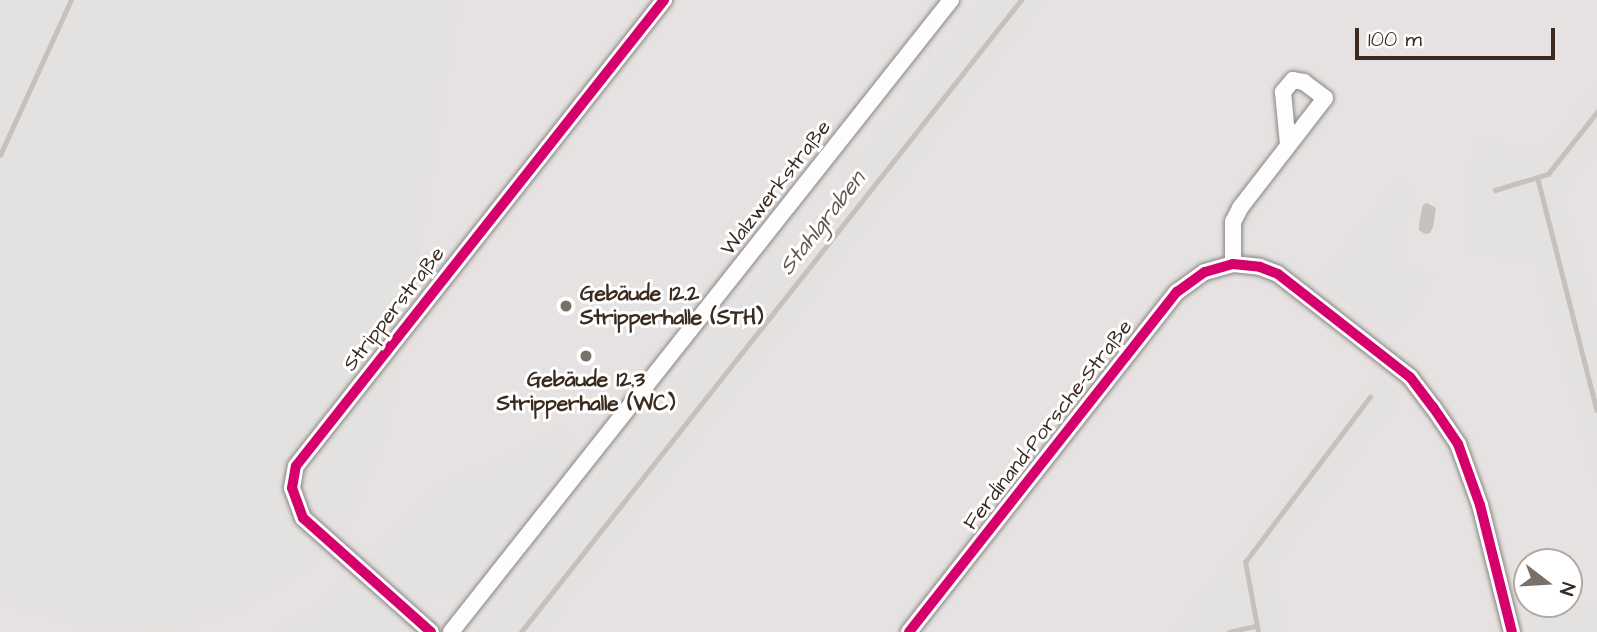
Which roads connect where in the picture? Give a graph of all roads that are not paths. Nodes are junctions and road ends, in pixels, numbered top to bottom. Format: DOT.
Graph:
graph roads {
  1 [pos="664,0"];
  2 [pos="951,0"];
  3 [pos="1289,145"];
  4 [pos="1233,264"];
  5 [pos="431,632"];
  6 [pos="451,632"];
  7 [pos="909,632"];
  8 [pos="1511,632"];
  1 -- 5 [label="street, Stripperstraße"];
  2 -- 6 [label="street, Walzwerkstraße"];
  3 -- 4 [label="street"];
  4 -- 7 [label="street, Ferdinand-Porsche-Straße"];
  4 -- 8 [label="street"];
}
